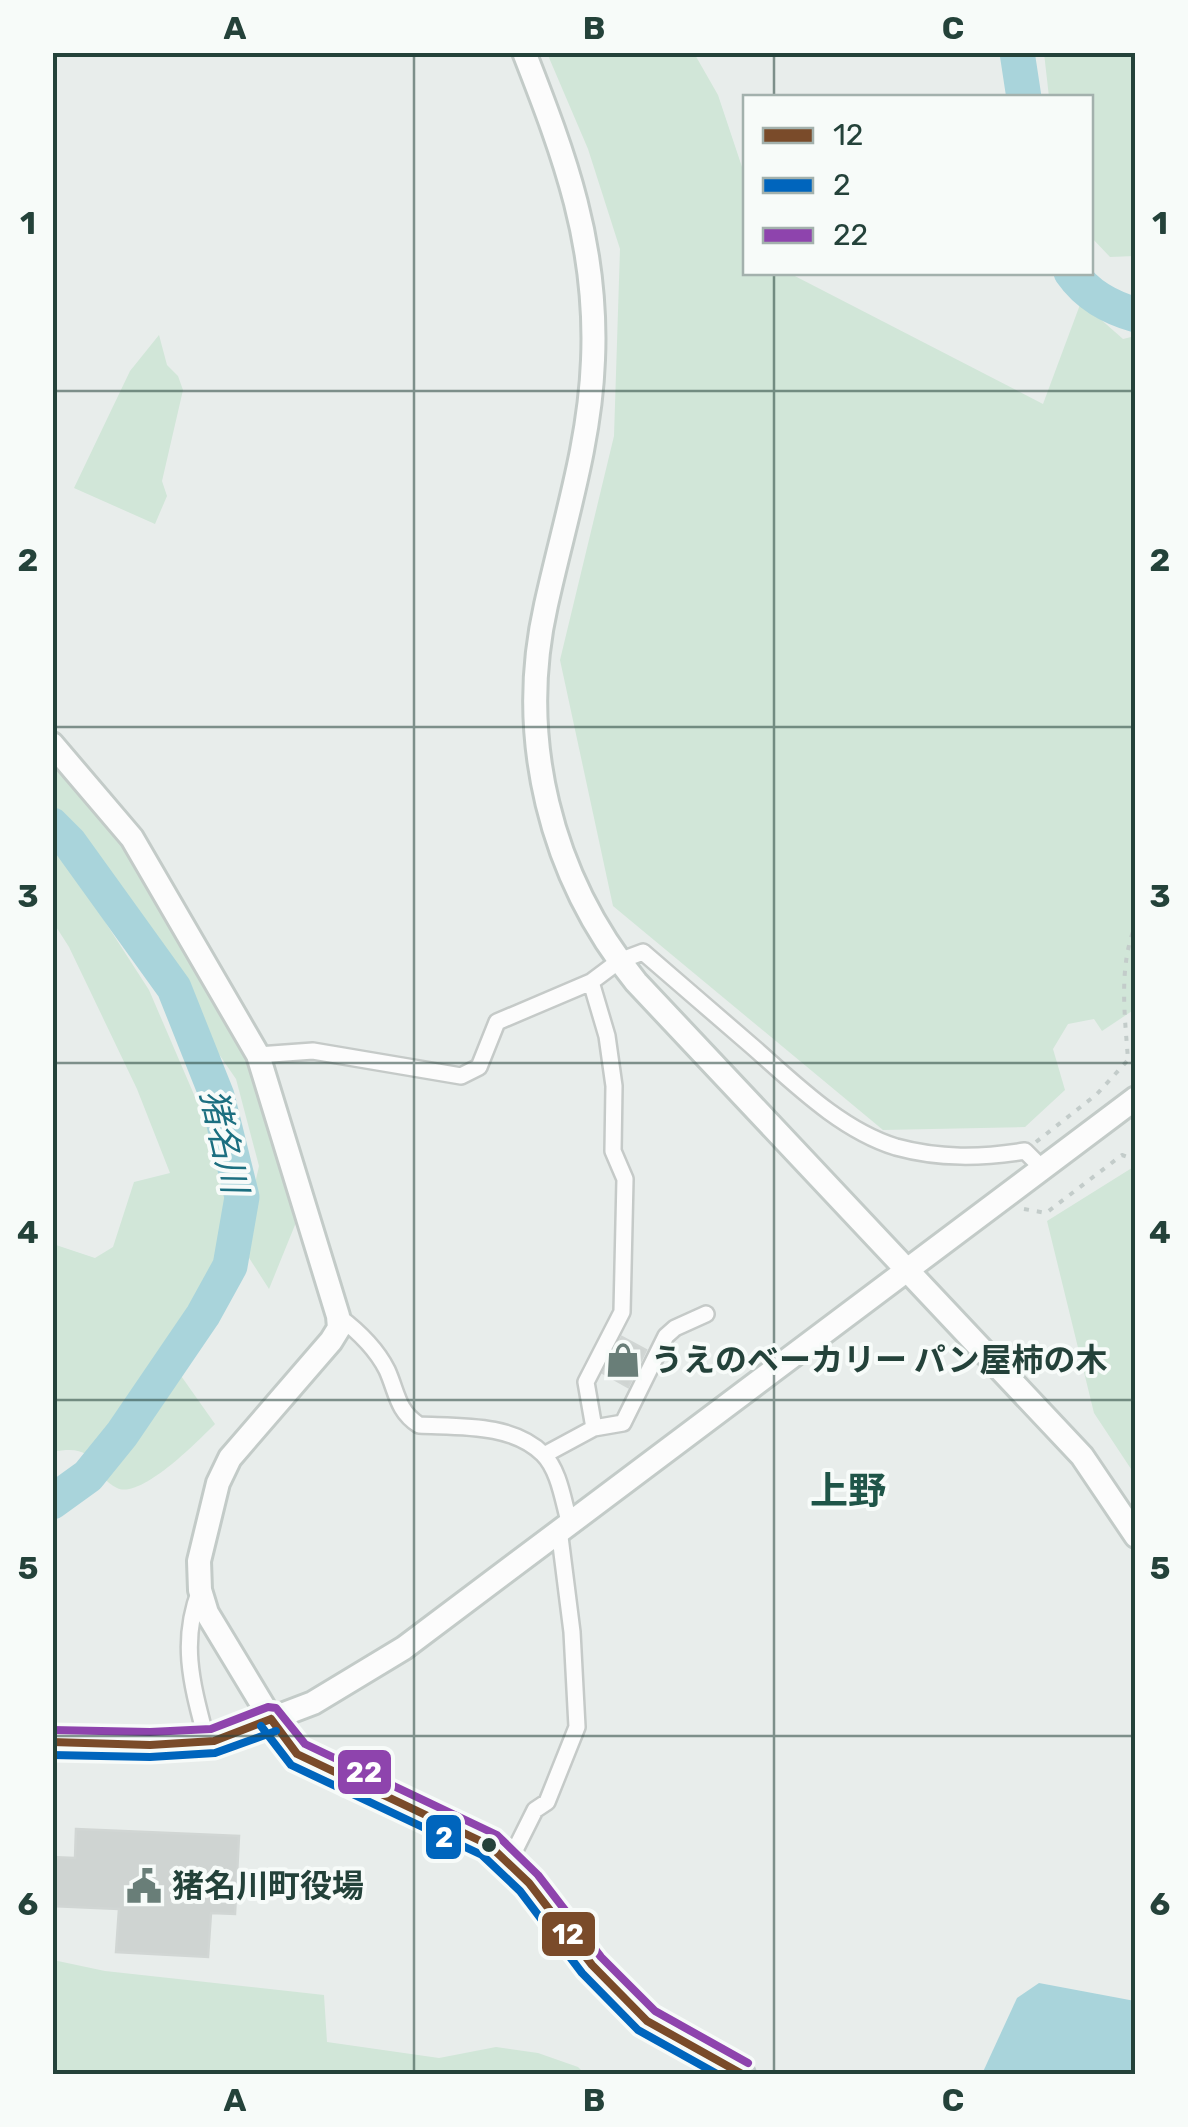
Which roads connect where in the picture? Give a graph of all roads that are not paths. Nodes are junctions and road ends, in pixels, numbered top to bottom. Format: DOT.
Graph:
graph roads {
  1 [pos="524,52"];
  2 [pos="52,744"];
  3 [pos="619,961"];
  4 [pos="591,982"];
  5 [pos="258,1054"];
  6 [pos="1136,1098"];
  7 [pos="1034,1160"];
  8 [pos="907,1268"];
  9 [pos="706,1314"];
  10 [pos="338,1316"];
  11 [pos="594,1428"];
  12 [pos="544,1455"];
  13 [pos="564,1525"];
  14 [pos="1136,1536"];
  15 [pos="200,1590"];
  16 [pos="270,1719"];
  17 [pos="52,1742"];
  18 [pos="207,1742"];
  19 [pos="508,1864"];
  20 [pos="742,2074"];
  1 -- 3 [label="street"];
  2 -- 5 [label="street"];
  3 -- 4 [label="street"];
  3 -- 7 [label="street"];
  3 -- 8 [label="street"];
  4 -- 5 [label="street"];
  4 -- 11 [label="street"];
  5 -- 10 [label="street"];
  6 -- 7 [label="street"];
  7 -- 8 [label="street"];
  8 -- 13 [label="street"];
  8 -- 14 [label="street"];
  9 -- 11 [label="street"];
  10 -- 12 [label="street"];
  10 -- 15 [label="street"];
  11 -- 12 [label="street"];
  12 -- 13 [label="street"];
  13 -- 16 [label="street"];
  13 -- 19 [label="street"];
  15 -- 16 [label="street"];
  15 -- 18 [label="street"];
  16 -- 18 [label="main road"];
  16 -- 19 [label="main road"];
  17 -- 18 [label="main road"];
  19 -- 20 [label="main road"];
}
